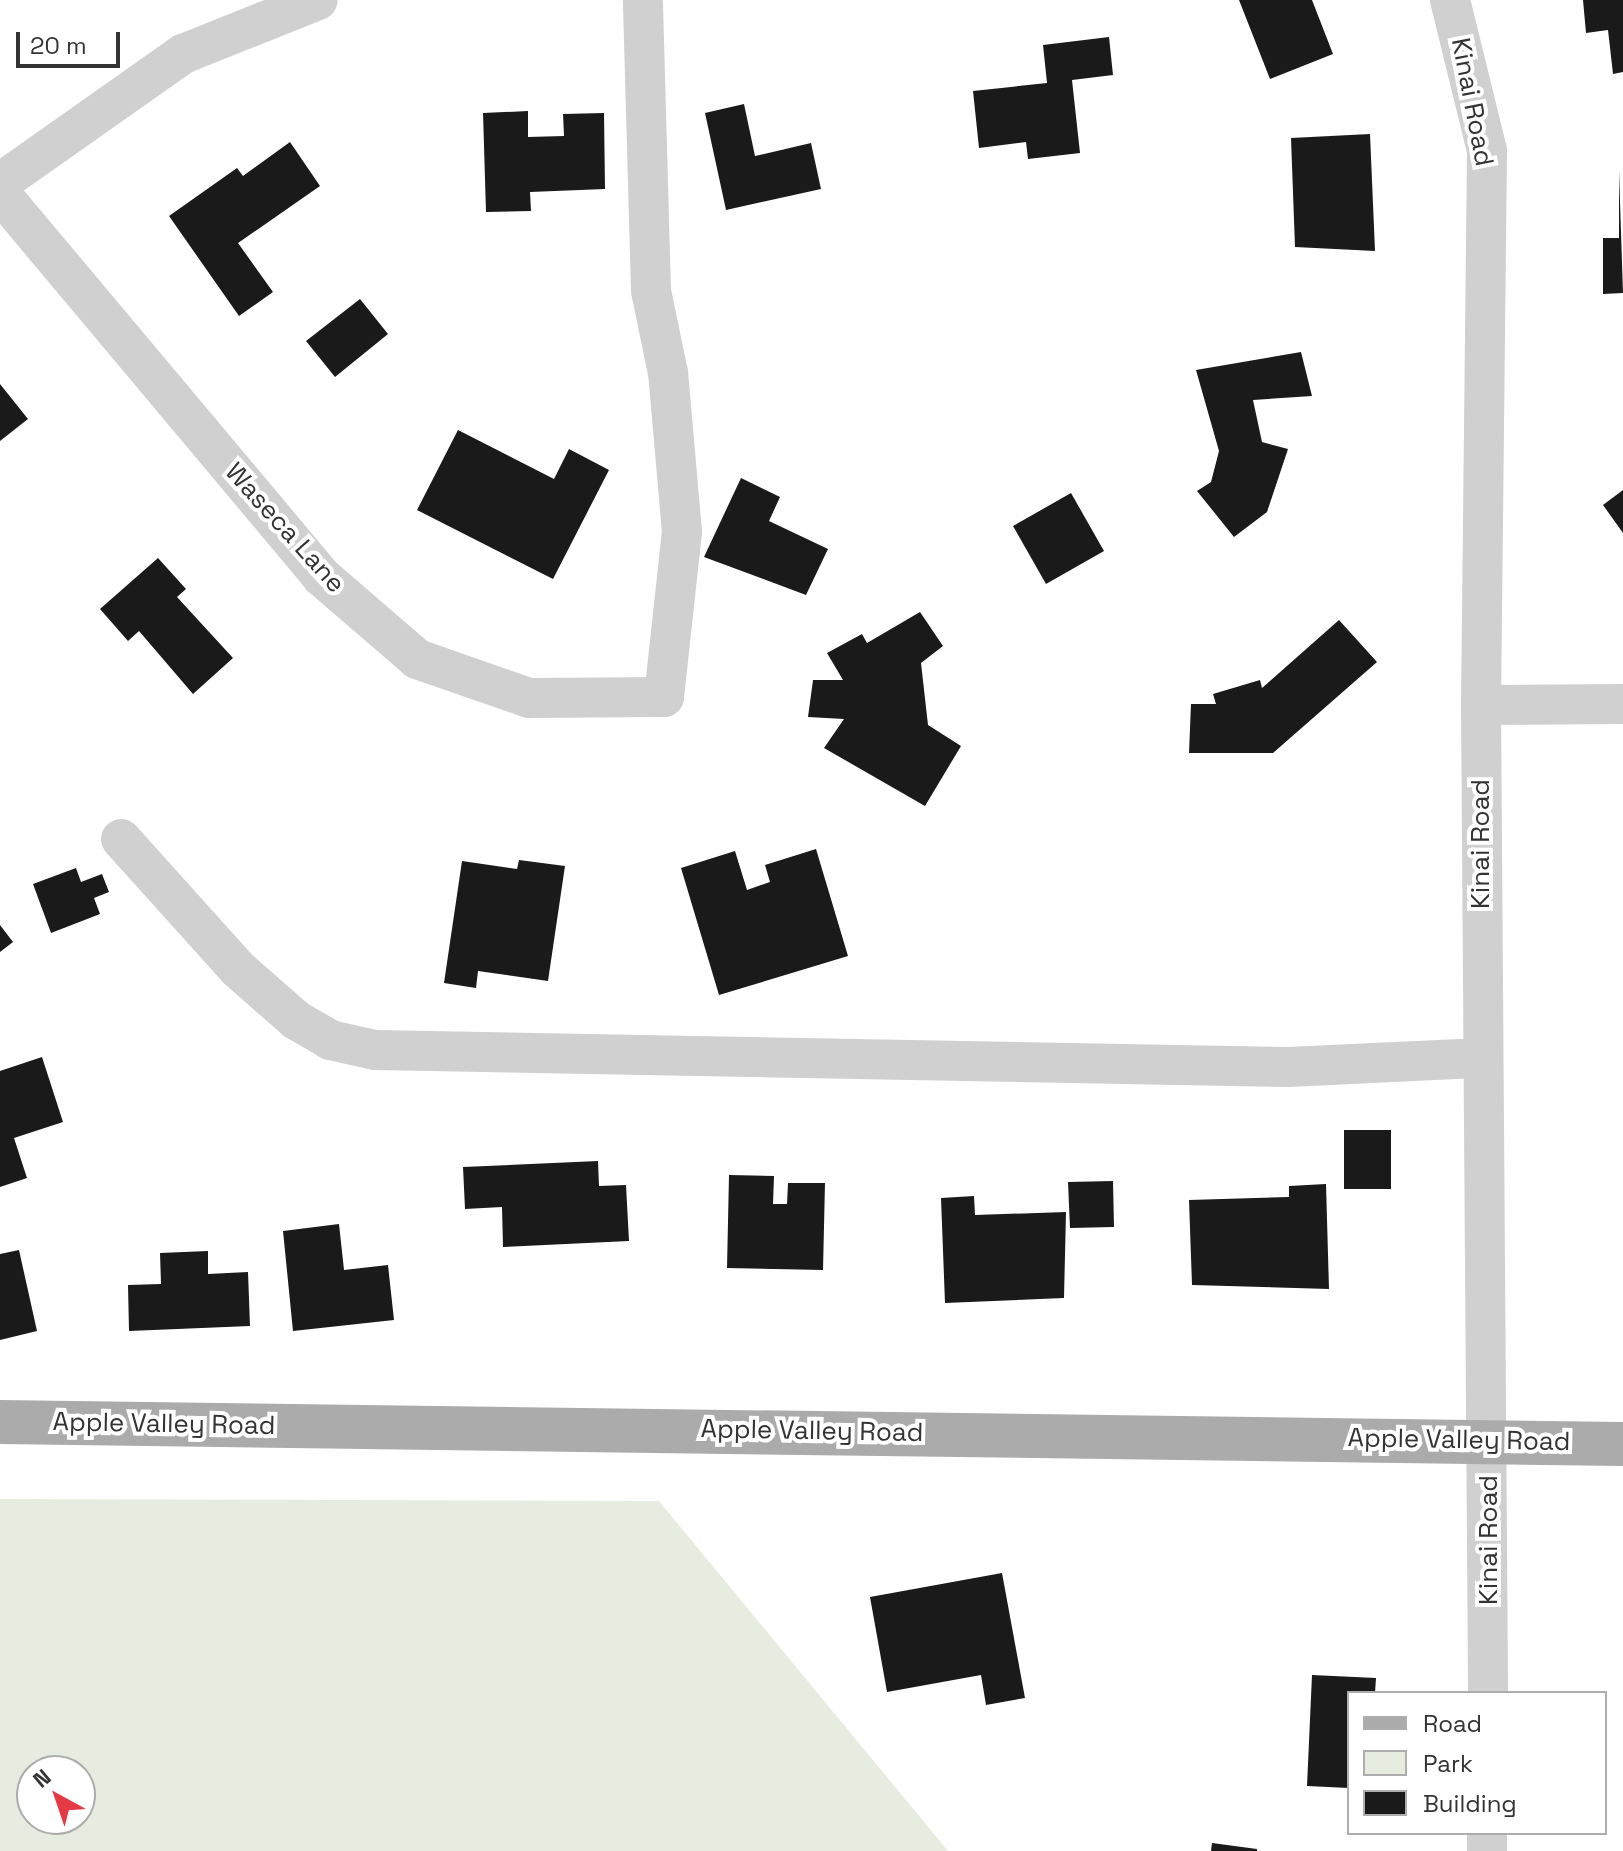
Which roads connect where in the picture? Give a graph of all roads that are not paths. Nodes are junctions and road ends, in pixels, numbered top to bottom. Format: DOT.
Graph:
graph roads {
  1 [pos="318,0"];
  2 [pos="643,0"];
  3 [pos="1450,0"];
  4 [pos="0,183"];
  5 [pos="0,193"];
  6 [pos="1623,704"];
  7 [pos="1481,705"];
  8 [pos="121,839"];
  9 [pos="1482,1058"];
  10 [pos="0,1422"];
  11 [pos="1490,1439"];
  12 [pos="1623,1444"];
  13 [pos="1488,1691"];
  1 -- 4 [label="street"];
  2 -- 5 [label="street, Waseca Lane"];
  3 -- 7 [label="street, Kinai Road"];
  6 -- 7 [label="street"];
  7 -- 9 [label="street, Kinai Road"];
  8 -- 9 [label="street"];
  9 -- 11 [label="street, Kinai Road"];
  10 -- 11 [label="main road, Apple Valley Road"];
  11 -- 12 [label="main road, Apple Valley Road"];
  11 -- 13 [label="street, Kinai Road"];
}
